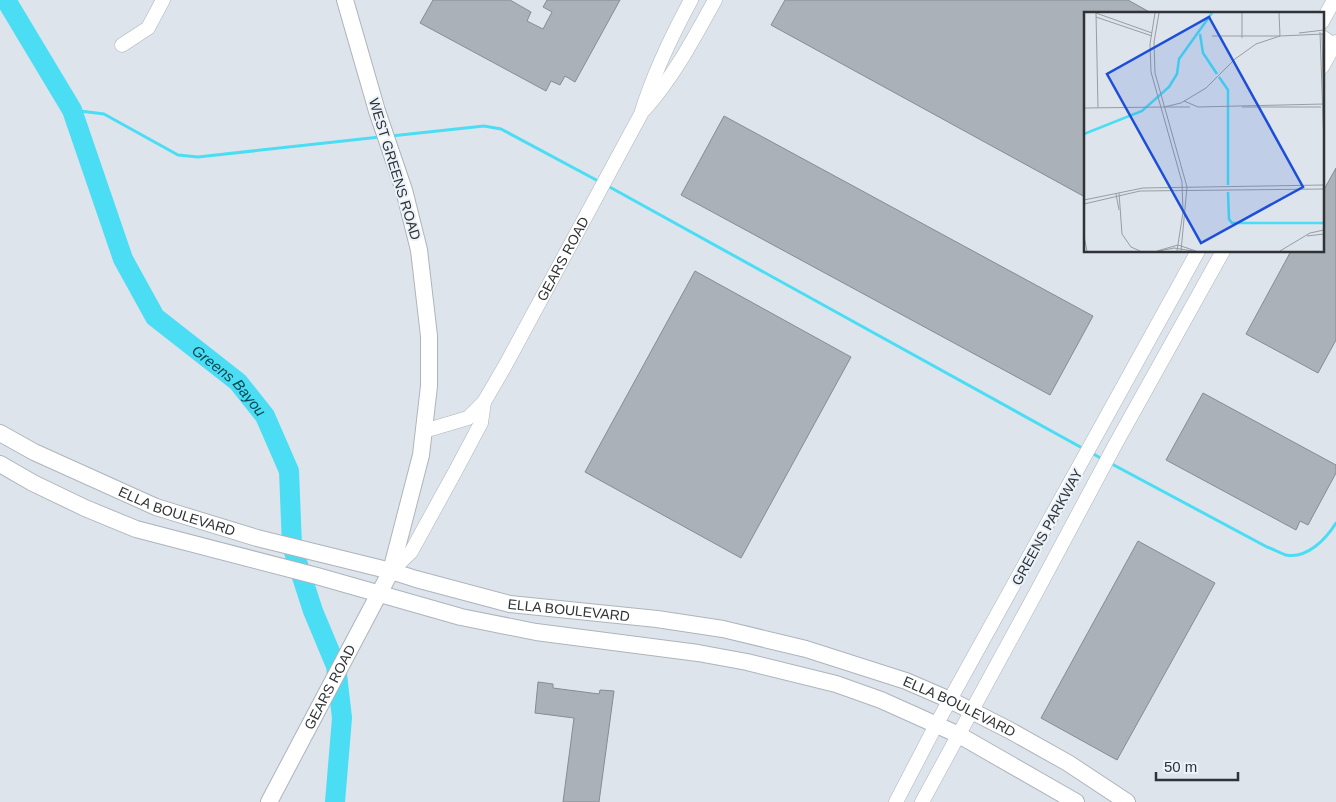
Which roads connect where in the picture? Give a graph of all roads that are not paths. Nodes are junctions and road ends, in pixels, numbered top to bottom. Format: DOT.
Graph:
graph roads {
  1 [pos="163,0"];
  2 [pos="345,0"];
  3 [pos="691,0"];
  4 [pos="715,0"];
  5 [pos="1334,0"];
  6 [pos="1324,18"];
  7 [pos="122,44"];
  8 [pos="1335,44"];
  9 [pos="1324,63"];
  10 [pos="640,114"];
  11 [pos="1197,252"];
  12 [pos="1222,252"];
  13 [pos="1165,312"];
  14 [pos="1184,322"];
  15 [pos="484,402"];
  16 [pos="424,431"];
  17 [pos="0,433"];
  18 [pos="0,464"];
  19 [pos="391,571"];
  20 [pos="1017,580"];
  21 [pos="1037,591"];
  22 [pos="380,593"];
  23 [pos="510,604"];
  24 [pos="657,619"];
  25 [pos="506,627"];
  26 [pos="654,646"];
  27 [pos="806,649"];
  28 [pos="798,674"];
  29 [pos="950,700"];
  30 [pos="972,711"];
  31 [pos="936,725"];
  32 [pos="958,735"];
  33 [pos="269,802"];
  34 [pos="896,802"];
  35 [pos="922,802"];
  36 [pos="1076,802"];
  37 [pos="1126,802"];
  1 -- 7 [label="street"];
  2 -- 16 [label="main road, WEST GREENS ROAD"];
  3 -- 10 [label="street, GEARS ROAD"];
  4 -- 10 [label="street, GEARS ROAD"];
  5 -- 6 [label="street"];
  8 -- 9 [label="street"];
  10 -- 15 [label="street, GEARS ROAD"];
  11 -- 13 [label="street, GREENS PARKWAY"];
  12 -- 14 [label="street, GREENS PARKWAY"];
  13 -- 14 [label="street"];
  13 -- 20 [label="street, GREENS PARKWAY"];
  14 -- 21 [label="street, GREENS PARKWAY"];
  15 -- 16 [label="street, GEARS ROAD"];
  15 -- 19 [label="street, GEARS ROAD"];
  16 -- 19 [label="main road, GEARS ROAD"];
  17 -- 19 [label="main road, ELLA BOULEVARD"];
  18 -- 22 [label="main road, ELLA BOULEVARD"];
  19 -- 22 [label="main road, GEARS ROAD"];
  19 -- 23 [label="main road, ELLA BOULEVARD"];
  20 -- 21 [label="street"];
  20 -- 29 [label="street, GREENS PARKWAY"];
  21 -- 30 [label="street, GREENS PARKWAY"];
  22 -- 25 [label="main road, ELLA BOULEVARD"];
  22 -- 33 [label="main road, GEARS ROAD"];
  23 -- 24 [label="main road, ELLA BOULEVARD"];
  23 -- 25 [label="main road"];
  24 -- 26 [label="main road"];
  24 -- 27 [label="main road, ELLA BOULEVARD"];
  25 -- 26 [label="main road, ELLA BOULEVARD"];
  26 -- 28 [label="main road, ELLA BOULEVARD"];
  27 -- 28 [label="main road"];
  27 -- 29 [label="main road, ELLA BOULEVARD"];
  28 -- 31 [label="main road, ELLA BOULEVARD"];
  29 -- 30 [label="main road, ELLA BOULEVARD"];
  29 -- 31 [label="street, GREENS PARKWAY"];
  30 -- 32 [label="street, GREENS PARKWAY"];
  30 -- 37 [label="main road, ELLA BOULEVARD"];
  31 -- 32 [label="main road, ELLA BOULEVARD"];
  31 -- 34 [label="street, GREENS PARKWAY"];
  32 -- 35 [label="street, GREENS PARKWAY"];
  32 -- 36 [label="main road, ELLA BOULEVARD"];
}
